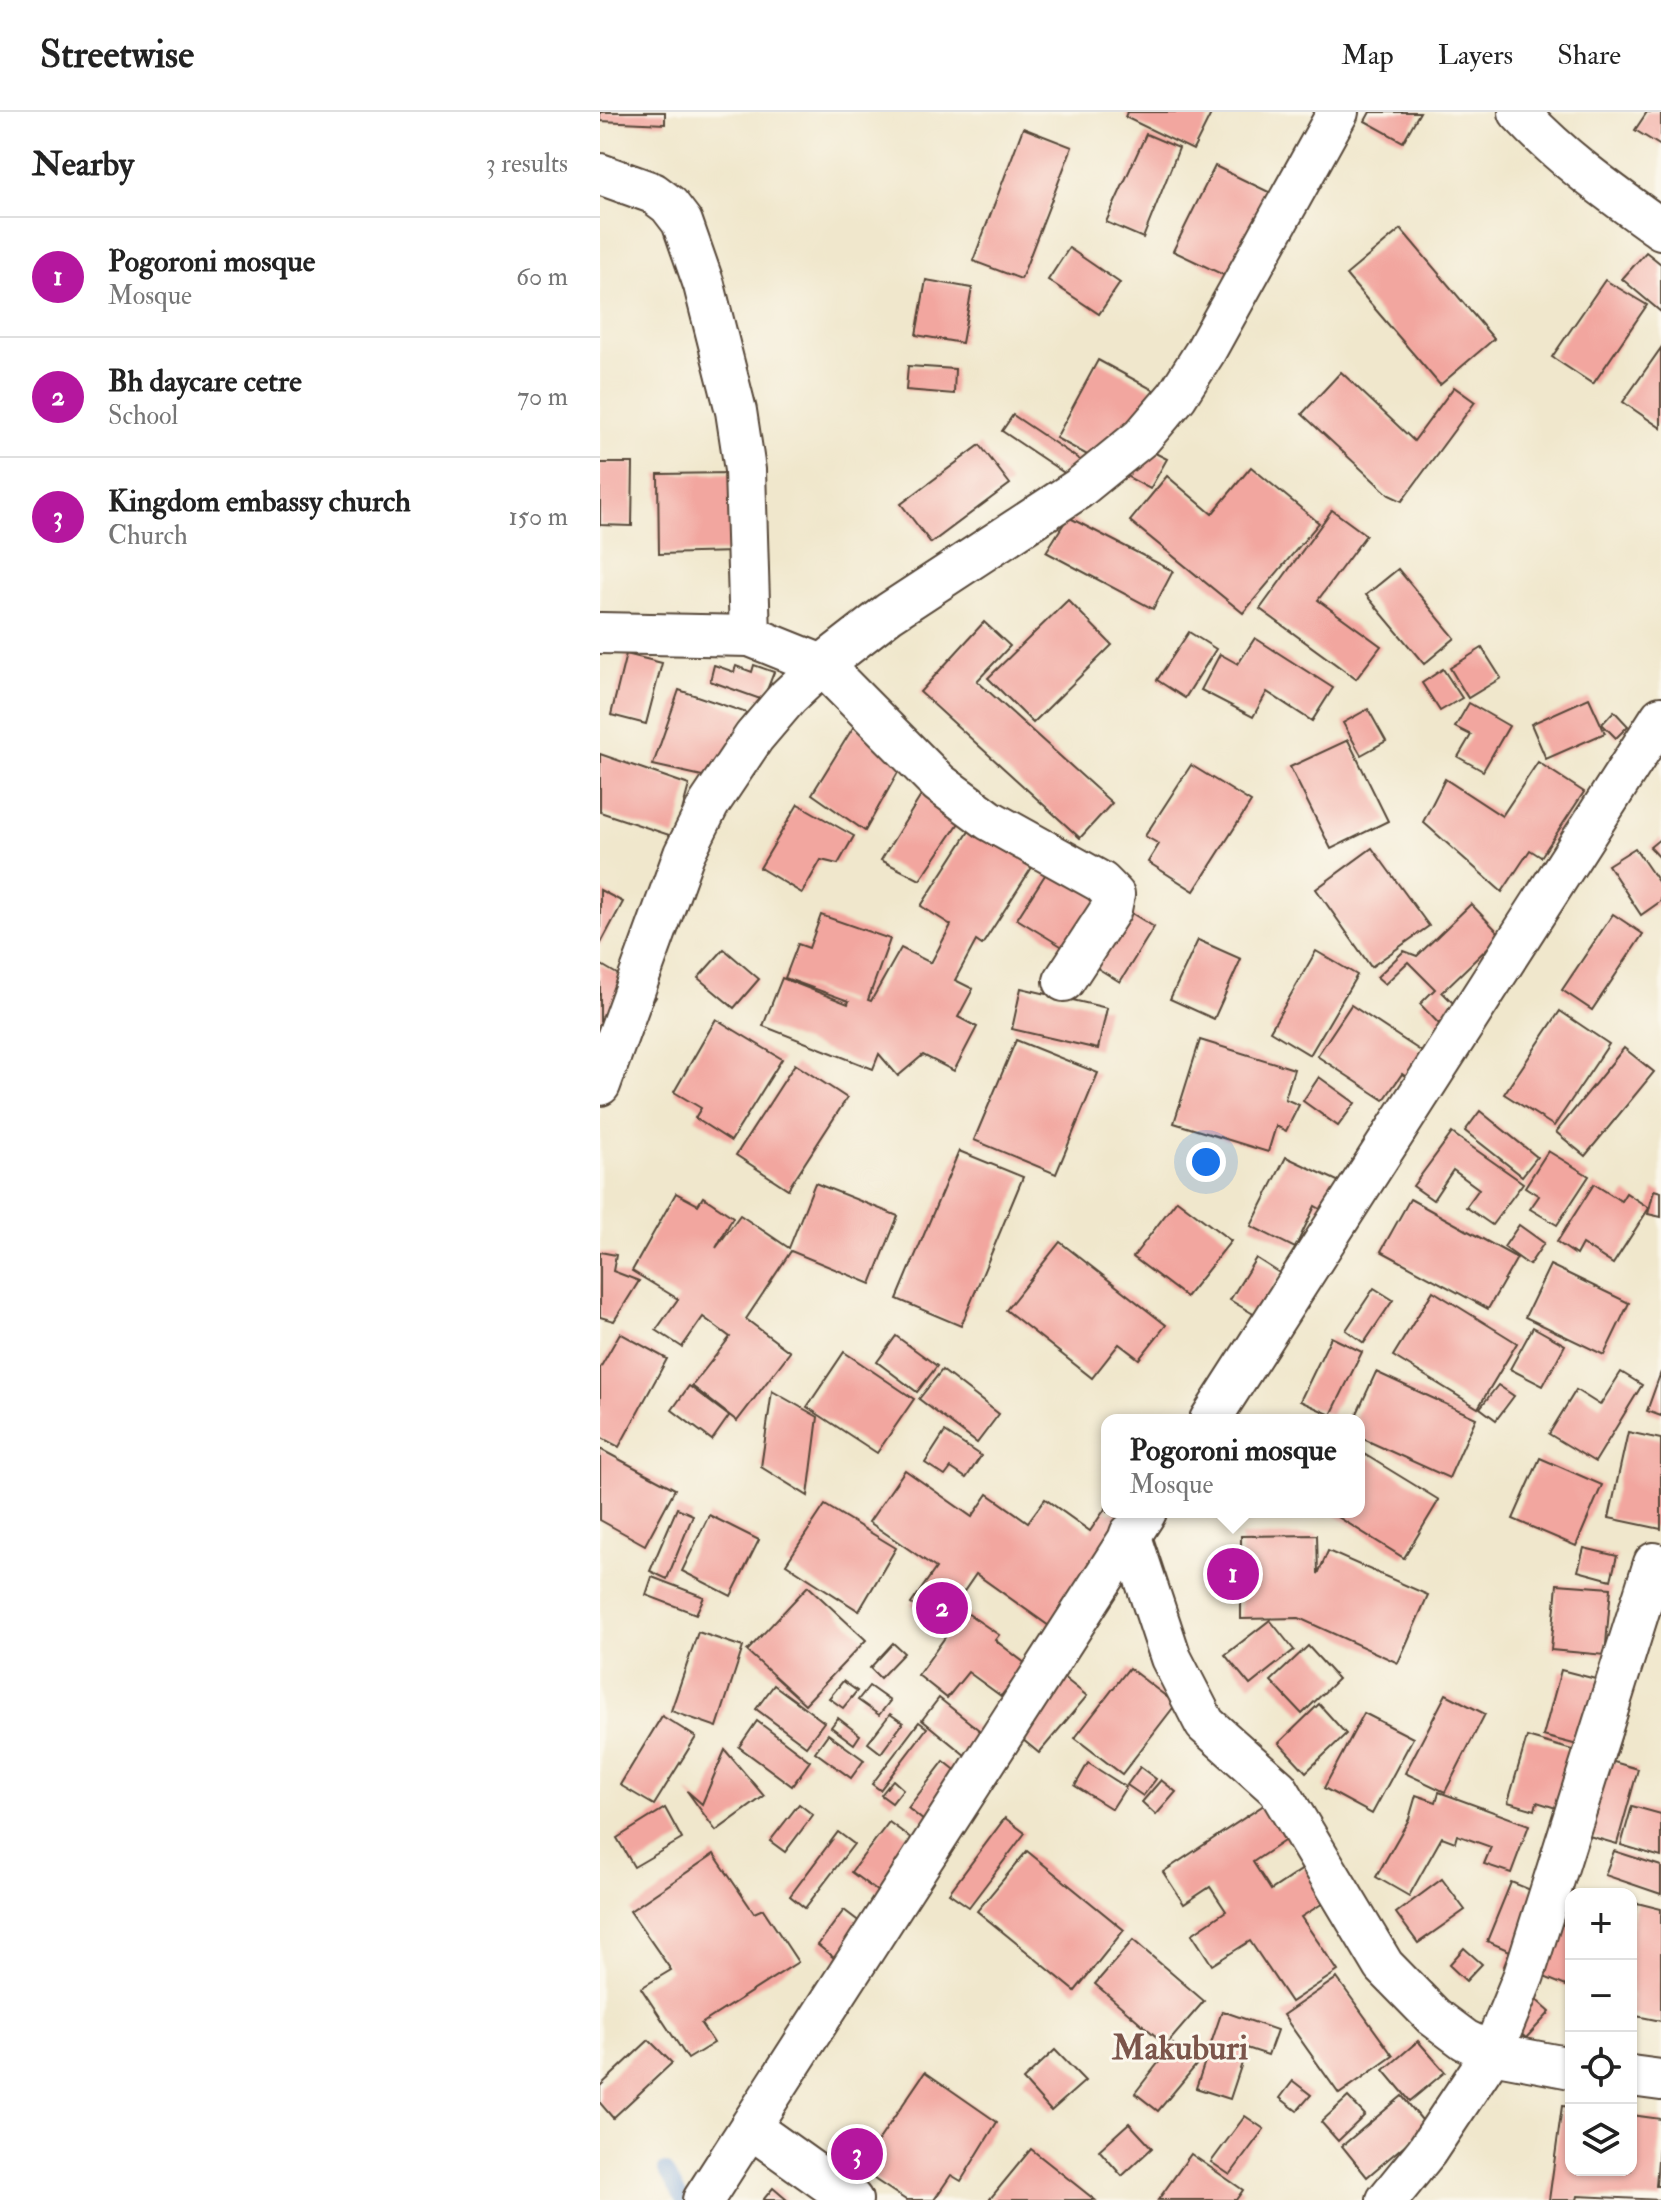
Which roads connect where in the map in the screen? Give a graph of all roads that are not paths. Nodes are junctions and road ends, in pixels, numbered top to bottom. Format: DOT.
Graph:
graph roads {
  1 [pos="1338,112"];
  2 [pos="1519,112"];
  3 [pos="600,174"];
  4 [pos="1661,229"];
  5 [pos="600,633"];
  6 [pos="750,636"];
  7 [pos="822,665"];
  8 [pos="1661,717"];
  9 [pos="1064,981"];
  10 [pos="600,1085"];
  11 [pos="1214,1414"];
  12 [pos="1138,1523"];
  13 [pos="1654,1563"];
  14 [pos="1492,2053"];
  15 [pos="1565,2067"];
  16 [pos="1637,2077"];
  17 [pos="1661,2080"];
  18 [pos="751,2128"];
  19 [pos="703,2200"];
  20 [pos="852,2200"];
  21 [pos="1387,2200"];
  1 -- 7 [label="street"];
  2 -- 4 [label="street"];
  3 -- 6 [label="street"];
  5 -- 6 [label="street"];
  6 -- 7 [label="street"];
  7 -- 9 [label="street"];
  7 -- 10 [label="street"];
  8 -- 11 [label="street"];
  12 -- 14 [label="street"];
  12 -- 18 [label="street"];
  13 -- 14 [label="street"];
  14 -- 15 [label="street"];
  14 -- 21 [label="street"];
  16 -- 17 [label="street"];
  18 -- 19 [label="street"];
  18 -- 20 [label="street"];
}
